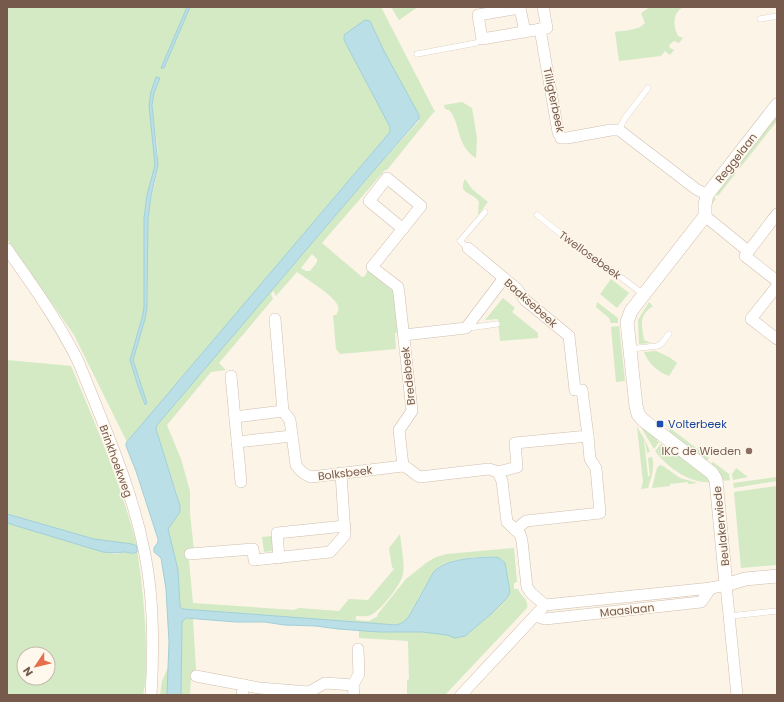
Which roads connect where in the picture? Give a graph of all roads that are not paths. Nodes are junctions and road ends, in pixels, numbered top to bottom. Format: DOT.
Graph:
graph roads {
  1 [pos="543,7"];
  2 [pos="777,16"];
  3 [pos="760,19"];
  4 [pos="540,29"];
  5 [pos="525,32"];
  6 [pos="482,40"];
  7 [pos="417,54"];
  8 [pos="648,88"];
  9 [pos="777,105"];
  10 [pos="619,130"];
  11 [pos="707,195"];
  12 [pos="485,212"];
  13 [pos="777,214"];
  14 [pos="537,215"];
  15 [pos="705,216"];
  16 [pos="403,229"];
  17 [pos="468,248"];
  18 [pos="7,249"];
  19 [pos="748,251"];
  20 [pos="504,278"];
  21 [pos="777,281"];
  22 [pos="777,286"];
  23 [pos="644,295"];
  24 [pos="275,319"];
  25 [pos="497,324"];
  26 [pos="466,328"];
  27 [pos="669,334"];
  28 [pos="404,335"];
  29 [pos="777,339"];
  30 [pos="630,349"];
  31 [pos="231,376"];
  32 [pos="283,412"];
  33 [pos="235,417"];
  34 [pos="292,436"];
  35 [pos="588,436"];
  36 [pos="237,442"];
  37 [pos="403,466"];
  38 [pos="498,472"];
  39 [pos="340,473"];
  40 [pos="241,482"];
  41 [pos="345,526"];
  42 [pos="515,530"];
  43 [pos="190,554"];
  44 [pos="279,558"];
  45 [pos="777,576"];
  46 [pos="777,583"];
  47 [pos="726,585"];
  48 [pos="711,588"];
  49 [pos="545,605"];
  50 [pos="777,611"];
  51 [pos="535,616"];
  52 [pos="730,616"];
  53 [pos="358,649"];
  54 [pos="196,676"];
  55 [pos="243,690"];
  56 [pos="354,690"];
  57 [pos="311,694"];
  58 [pos="151,695"];
  59 [pos="461,695"];
  60 [pos="737,695"];
  1 -- 4 [label="street, Tilligterbeek"];
  2 -- 3 [label="lane"];
  4 -- 5 [label="street"];
  4 -- 10 [label="street, Tilligterbeek"];
  5 -- 6 [label="street"];
  5 -- 6 [label="street"];
  6 -- 7 [label="lane"];
  8 -- 10 [label="lane"];
  9 -- 11 [label="street, Reggelaan"];
  10 -- 11 [label="street"];
  11 -- 15 [label="street"];
  12 -- 17 [label="lane"];
  13 -- 19 [label="street"];
  14 -- 23 [label="lane, Twellosebeek"];
  15 -- 19 [label="street"];
  15 -- 23 [label="street"];
  16 -- 16 [label="street, Bredebeek"];
  16 -- 28 [label="street, Bredebeek"];
  17 -- 20 [label="street, Baaksebeek"];
  18 -- 58 [label="street, Brinkhoekweg"];
  19 -- 21 [label="street"];
  20 -- 26 [label="street"];
  20 -- 35 [label="street, Baaksebeek"];
  22 -- 29 [label="street"];
  23 -- 30 [label="street, Beulakerwiede"];
  24 -- 32 [label="street, Bolksbeek"];
  25 -- 26 [label="lane"];
  26 -- 28 [label="street, Bredebeek"];
  27 -- 30 [label="lane"];
  28 -- 37 [label="street, Bredebeek"];
  30 -- 47 [label="street, Beulakerwiede"];
  31 -- 33 [label="street"];
  32 -- 33 [label="street"];
  32 -- 34 [label="street, Bolksbeek"];
  33 -- 36 [label="street"];
  34 -- 36 [label="street"];
  34 -- 39 [label="street, Bolksbeek"];
  35 -- 38 [label="street"];
  35 -- 42 [label="street"];
  36 -- 40 [label="street"];
  37 -- 38 [label="street"];
  37 -- 39 [label="street, Bolksbeek"];
  38 -- 42 [label="street"];
  39 -- 41 [label="street"];
  41 -- 44 [label="street"];
  41 -- 44 [label="street"];
  42 -- 49 [label="street"];
  43 -- 44 [label="street"];
  45 -- 47 [label="street, Maaslaan"];
  46 -- 47 [label="street, Maaslaan"];
  47 -- 48 [label="street, Maaslaan"];
  47 -- 52 [label="street"];
  48 -- 49 [label="street, Maaslaan"];
  48 -- 51 [label="street, Maaslaan"];
  49 -- 51 [label="street"];
  50 -- 52 [label="lane"];
  51 -- 59 [label="street"];
  52 -- 60 [label="street"];
  53 -- 56 [label="street"];
  54 -- 55 [label="street"];
  55 -- 57 [label="street"];
  56 -- 57 [label="street"];
}
